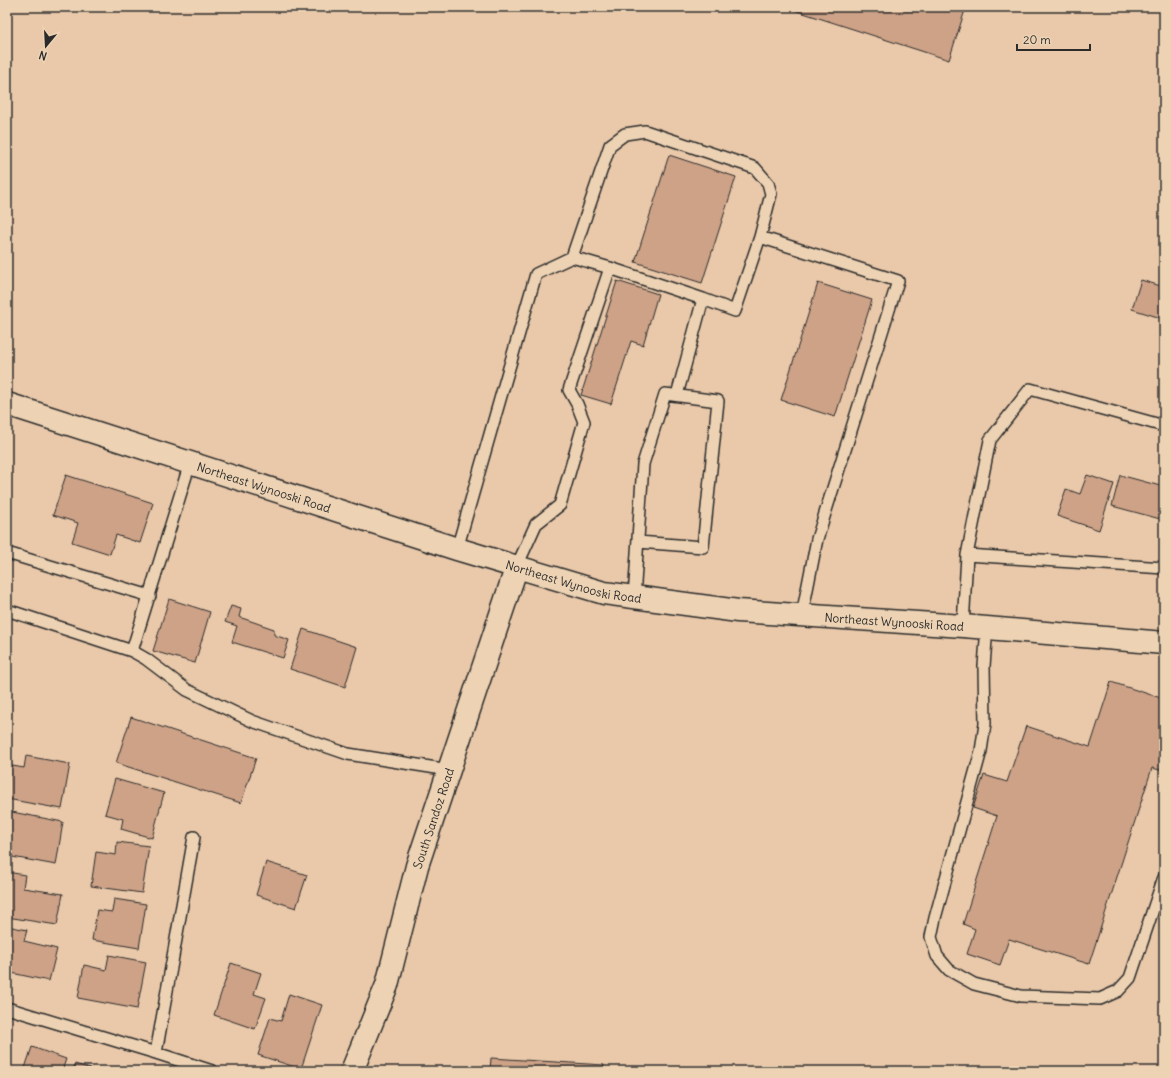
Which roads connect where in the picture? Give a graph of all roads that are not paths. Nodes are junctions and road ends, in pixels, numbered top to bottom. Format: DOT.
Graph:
graph roads {
  1 [pos="760,237"];
  2 [pos="572,257"];
  3 [pos="610,268"];
  4 [pos="704,299"];
  5 [pos="677,395"];
  6 [pos="7,404"];
  7 [pos="1164,426"];
  8 [pos="190,463"];
  9 [pos="638,542"];
  10 [pos="457,549"];
  11 [pos="7,553"];
  12 [pos="967,555"];
  13 [pos="517,566"];
  14 [pos="1164,568"];
  15 [pos="150,596"];
  16 [pos="634,598"];
  17 [pos="7,610"];
  18 [pos="802,615"];
  19 [pos="963,626"];
  20 [pos="987,627"];
  21 [pos="1164,643"];
  22 [pos="132,651"];
  23 [pos="450,770"];
  24 [pos="194,837"];
  25 [pos="1164,877"];
  26 [pos="7,1008"];
  27 [pos="156,1053"];
  28 [pos="212,1071"];
  29 [pos="352,1071"];
  1 -- 2 [label="lane"];
  1 -- 4 [label="lane"];
  1 -- 18 [label="lane"];
  2 -- 3 [label="lane"];
  2 -- 10 [label="lane"];
  3 -- 4 [label="lane"];
  3 -- 13 [label="lane"];
  4 -- 5 [label="lane"];
  5 -- 9 [label="lane"];
  5 -- 9 [label="lane"];
  6 -- 8 [label="main road, Northeast Wynooski Road"];
  7 -- 12 [label="lane"];
  8 -- 10 [label="main road, Northeast Wynooski Road"];
  8 -- 15 [label="lane"];
  9 -- 16 [label="lane"];
  10 -- 13 [label="main road, Northeast Wynooski Road"];
  11 -- 15 [label="lane"];
  12 -- 14 [label="lane"];
  12 -- 19 [label="lane"];
  13 -- 16 [label="main road, Northeast Wynooski Road"];
  13 -- 23 [label="main road, South Sandoz Road"];
  15 -- 22 [label="lane"];
  16 -- 18 [label="main road, Northeast Wynooski Road"];
  17 -- 22 [label="lane"];
  18 -- 19 [label="main road, Northeast Wynooski Road"];
  19 -- 20 [label="main road, Northeast Wynooski Road"];
  20 -- 21 [label="main road, Northeast Wynooski Road"];
  20 -- 25 [label="lane"];
  22 -- 23 [label="lane"];
  23 -- 29 [label="main road, South Sandoz Road"];
  24 -- 27 [label="lane"];
  26 -- 27 [label="lane"];
  27 -- 28 [label="lane"];
}
